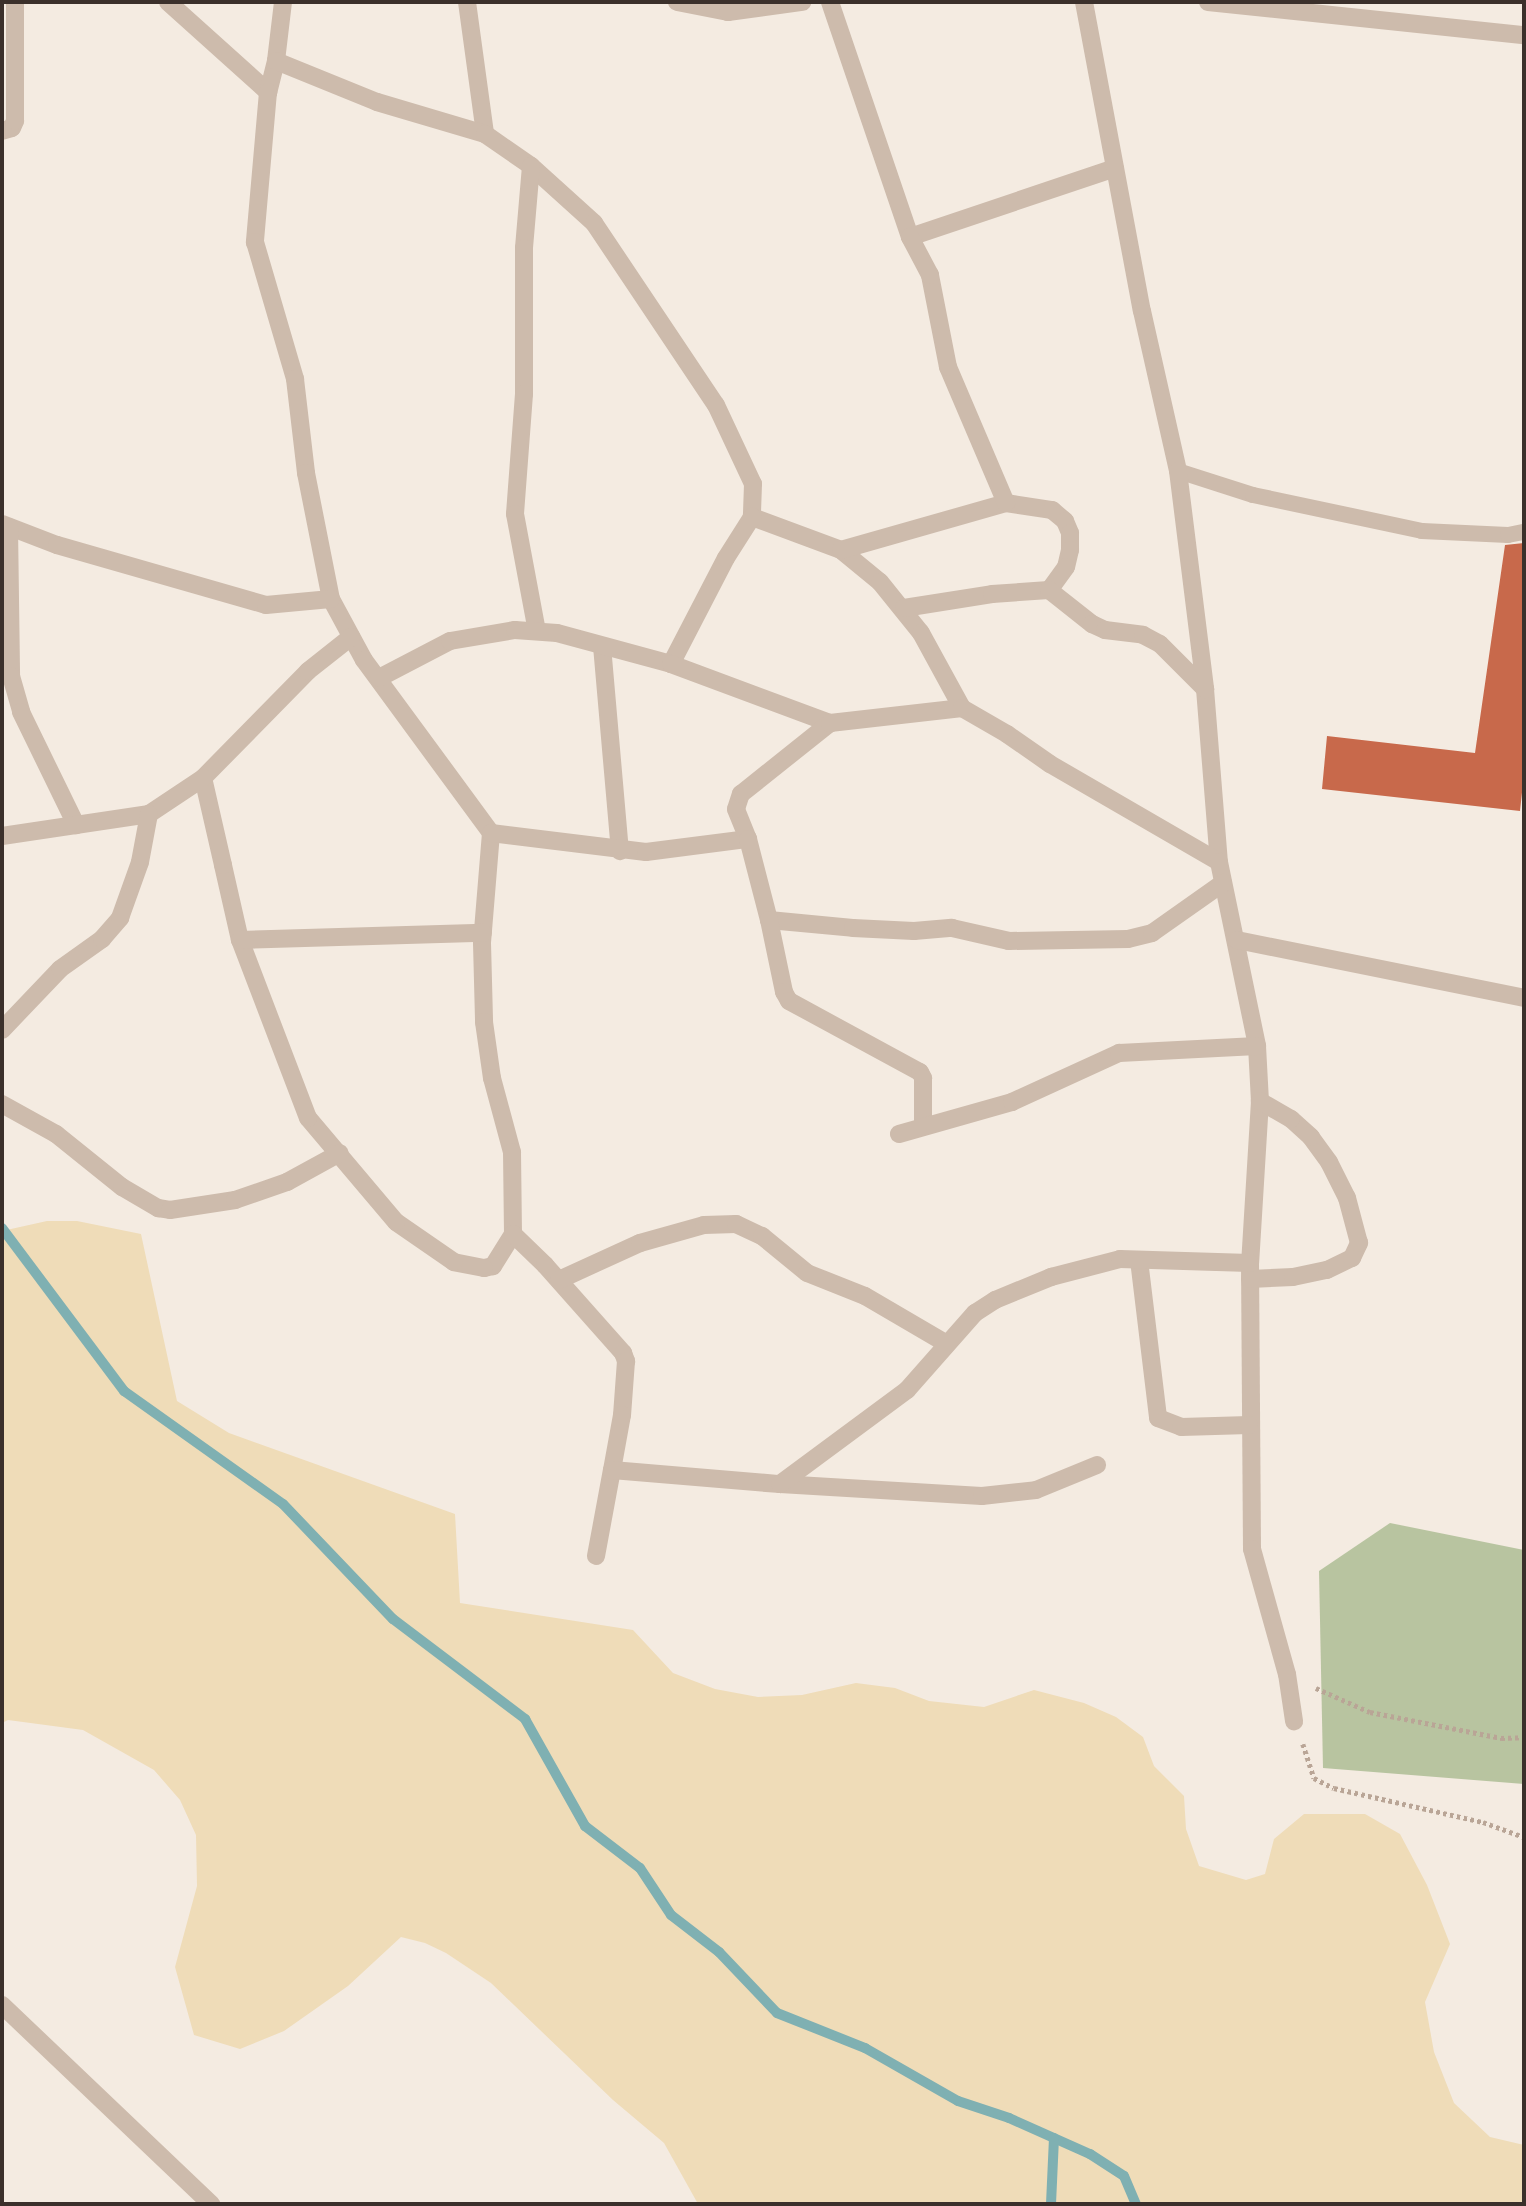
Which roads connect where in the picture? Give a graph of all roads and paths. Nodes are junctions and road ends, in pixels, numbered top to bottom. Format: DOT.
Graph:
graph roads {
  1 [pos="15,2"];
  2 [pos="168,2"];
  3 [pos="283,2"];
  4 [pos="467,2"];
  5 [pos="677,2"];
  6 [pos="802,2"];
  7 [pos="830,2"];
  8 [pos="1084,2"];
  9 [pos="1209,2"];
  10 [pos="1271,6"];
  11 [pos="1524,35"];
  12 [pos="276,61"];
  13 [pos="268,92"];
  14 [pos="2,131"];
  15 [pos="485,134"];
  16 [pos="531,166"];
  17 [pos="1115,168"];
  18 [pos="910,237"];
  19 [pos="1178,471"];
  20 [pos="1006,503"];
  21 [pos="752,517"];
  22 [pos="5,525"];
  23 [pos="1524,532"];
  24 [pos="841,550"];
  25 [pos="1049,590"];
  26 [pos="331,599"];
  27 [pos="904,608"];
  28 [pos="537,631"];
  29 [pos="351,637"];
  30 [pos="602,646"];
  31 [pos="671,664"];
  32 [pos="379,678"];
  33 [pos="1205,689"];
  34 [pos="962,708"];
  35 [pos="830,723"];
  36 [pos="203,778"];
  37 [pos="149,814"];
  38 [pos="76,825"];
  39 [pos="491,833"];
  40 [pos="2,836"];
  41 [pos="748,839"];
  42 [pos="620,851"];
  43 [pos="1219,862"];
  44 [pos="1223,883"];
  45 [pos="769,920"];
  46 [pos="483,933"];
  47 [pos="240,940"];
  48 [pos="1237,940"];
  49 [pos="1524,998"];
  50 [pos="2,1030"];
  51 [pos="1257,1046"];
  52 [pos="1260,1101"];
  53 [pos="2,1104"];
  54 [pos="923,1126"];
  55 [pos="899,1134"];
  56 [pos="340,1153"];
  57 [pos="513,1234"];
  58 [pos="1139,1260"];
  59 [pos="1250,1271"];
  60 [pos="559,1280"];
  61 [pos="947,1344"];
  62 [pos="1249,1425"];
  63 [pos="1097,1465"];
  64 [pos="612,1470"];
  65 [pos="779,1485"];
  66 [pos="596,1556"];
  67 [pos="1287,1674"];
  68 [pos="1294,1721"];
  69 [pos="1524,1737"];
  70 [pos="1524,1837"];
  71 [pos="2,2005"];
  72 [pos="211,2204"];
  1 -- 14 [label="street"];
  2 -- 13 [label="street"];
  3 -- 12 [label="street"];
  4 -- 15 [label="street"];
  5 -- 6 [label="street"];
  7 -- 18 [label="street"];
  8 -- 17 [label="street"];
  9 -- 10 [label="street"];
  10 -- 11 [label="street"];
  12 -- 13 [label="street"];
  12 -- 15 [label="street"];
  13 -- 26 [label="street"];
  15 -- 16 [label="street"];
  16 -- 21 [label="street"];
  16 -- 28 [label="street"];
  17 -- 18 [label="street"];
  17 -- 19 [label="street"];
  18 -- 20 [label="street"];
  19 -- 23 [label="lane"];
  19 -- 33 [label="street"];
  20 -- 24 [label="street"];
  20 -- 25 [label="street"];
  21 -- 24 [label="street"];
  21 -- 31 [label="street"];
  22 -- 26 [label="street"];
  22 -- 38 [label="street"];
  24 -- 27 [label="street"];
  25 -- 27 [label="street"];
  25 -- 33 [label="street"];
  26 -- 29 [label="street"];
  27 -- 34 [label="street"];
  28 -- 30 [label="street"];
  28 -- 32 [label="street"];
  29 -- 32 [label="street"];
  29 -- 36 [label="street"];
  30 -- 31 [label="street"];
  30 -- 42 [label="street"];
  31 -- 35 [label="street"];
  32 -- 39 [label="street"];
  33 -- 43 [label="street"];
  34 -- 35 [label="street"];
  34 -- 43 [label="street"];
  35 -- 41 [label="street"];
  36 -- 37 [label="street"];
  36 -- 47 [label="street"];
  37 -- 38 [label="street"];
  37 -- 50 [label="street"];
  38 -- 40 [label="street"];
  39 -- 42 [label="street"];
  39 -- 46 [label="street"];
  41 -- 42 [label="street"];
  41 -- 45 [label="street"];
  43 -- 44 [label="street"];
  44 -- 45 [label="street"];
  44 -- 48 [label="street"];
  45 -- 54 [label="street"];
  46 -- 47 [label="street"];
  46 -- 57 [label="street"];
  47 -- 56 [label="street"];
  48 -- 49 [label="street"];
  48 -- 51 [label="street"];
  51 -- 52 [label="street"];
  51 -- 54 [label="street"];
  52 -- 59 [label="street"];
  52 -- 59 [label="street"];
  53 -- 56 [label="street"];
  54 -- 55 [label="street"];
  56 -- 57 [label="street"];
  57 -- 60 [label="street"];
  58 -- 59 [label="street"];
  58 -- 61 [label="street"];
  58 -- 62 [label="street"];
  59 -- 62 [label="street"];
  60 -- 61 [label="street"];
  60 -- 64 [label="street"];
  61 -- 65 [label="street"];
  62 -- 67 [label="street"];
  63 -- 65 [label="street"];
  64 -- 65 [label="street"];
  64 -- 66 [label="street"];
  67 -- 68 [label="street"];
  67 -- 69 [label="path"];
  68 -- 70 [label="path"];
  71 -- 72 [label="street"];
}
